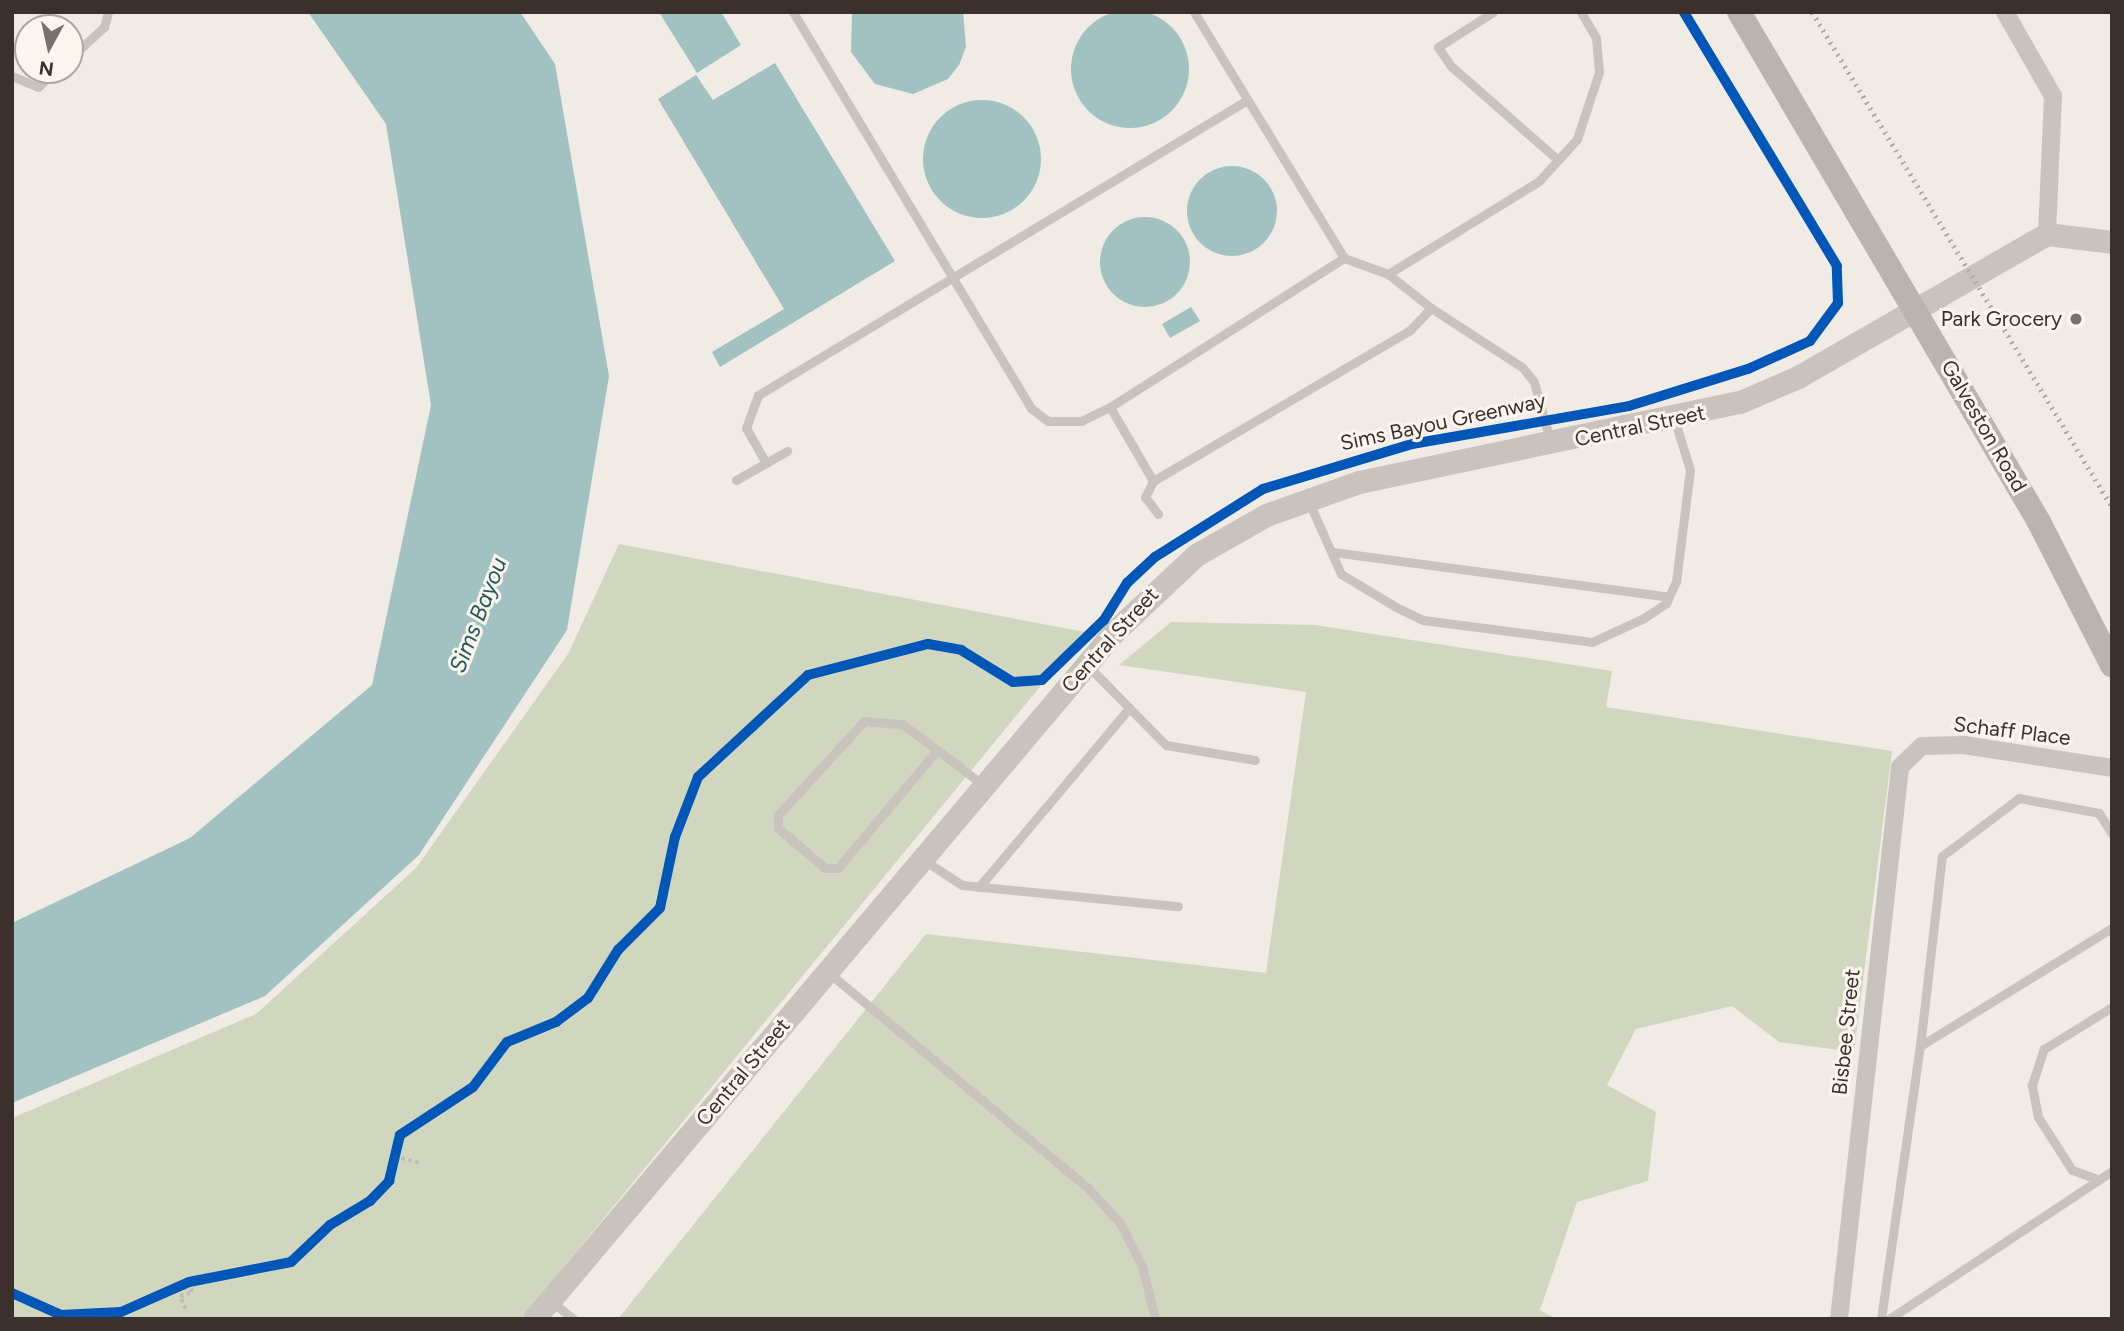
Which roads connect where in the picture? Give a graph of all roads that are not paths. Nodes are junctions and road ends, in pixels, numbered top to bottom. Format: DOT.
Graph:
graph roads {
  1 [pos="108,12"];
  2 [pos="793,12"];
  3 [pos="1194,12"];
  4 [pos="1493,12"];
  5 [pos="1581,12"];
  6 [pos="1739,12"];
  7 [pos="2005,12"];
  8 [pos="84,45"];
  9 [pos="1247,100"];
  10 [pos="1558,160"];
  11 [pos="2047,234"];
  12 [pos="2112,242"];
  13 [pos="1344,258"];
  14 [pos="1388,274"];
  15 [pos="952,276"];
  16 [pos="1916,308"];
  17 [pos="1431,309"];
  18 [pos="1110,407"];
  19 [pos="1675,421"];
  20 [pos="1551,445"];
  21 [pos="787,451"];
  22 [pos="766,463"];
  23 [pos="736,480"];
  24 [pos="1153,481"];
  25 [pos="1307,498"];
  26 [pos="1158,514"];
  27 [pos="1333,552"];
  28 [pos="1669,597"];
  29 [pos="1086,664"];
  30 [pos="2112,665"];
  31 [pos="1129,708"];
  32 [pos="937,750"];
  33 [pos="1909,754"];
  34 [pos="1255,760"];
  35 [pos="2112,768"];
  36 [pos="984,786"];
  37 [pos="2112,834"];
  38 [pos="922,859"];
  39 [pos="979,887"];
  40 [pos="1178,906"];
  41 [pos="2112,928"];
  42 [pos="828,972"];
  43 [pos="2112,1007"];
  44 [pos="1920,1046"];
  45 [pos="2112,1171"];
  46 [pos="2097,1179"];
  47 [pos="550,1300"];
  48 [pos="534,1319"];
  49 [pos="573,1319"];
  50 [pos="1155,1319"];
  51 [pos="1839,1319"];
  52 [pos="1881,1319"];
  53 [pos="1889,1319"];
  1 -- 8 [label="lane"];
  2 -- 15 [label="lane"];
  3 -- 9 [label="lane"];
  4 -- 10 [label="lane"];
  5 -- 10 [label="lane"];
  6 -- 16 [label="main road, Galveston Road"];
  7 -- 11 [label="street"];
  9 -- 13 [label="lane"];
  9 -- 15 [label="lane"];
  10 -- 14 [label="lane"];
  11 -- 12 [label="street"];
  11 -- 16 [label="street, Central Street"];
  13 -- 14 [label="lane"];
  13 -- 18 [label="lane"];
  14 -- 17 [label="lane"];
  15 -- 18 [label="lane"];
  15 -- 22 [label="lane"];
  16 -- 19 [label="street, Central Street"];
  16 -- 30 [label="main road, Galveston Road"];
  17 -- 20 [label="lane"];
  17 -- 24 [label="lane"];
  18 -- 24 [label="lane"];
  19 -- 20 [label="street, Central Street"];
  19 -- 28 [label="lane"];
  20 -- 25 [label="street, Central Street"];
  21 -- 22 [label="lane"];
  22 -- 23 [label="lane"];
  24 -- 26 [label="lane"];
  25 -- 27 [label="lane"];
  25 -- 29 [label="street, Central Street"];
  27 -- 28 [label="lane"];
  27 -- 28 [label="lane"];
  29 -- 31 [label="lane"];
  29 -- 36 [label="street, Central Street"];
  31 -- 34 [label="lane"];
  31 -- 39 [label="lane"];
  32 -- 32 [label="lane"];
  32 -- 36 [label="lane"];
  33 -- 35 [label="street, Schaff Place"];
  33 -- 51 [label="street, Bisbee Street"];
  36 -- 38 [label="street, Central Street"];
  37 -- 44 [label="lane"];
  38 -- 39 [label="lane"];
  38 -- 42 [label="street, Central Street"];
  39 -- 40 [label="lane"];
  41 -- 44 [label="lane"];
  42 -- 47 [label="street, Central Street"];
  42 -- 50 [label="lane"];
  43 -- 46 [label="lane"];
  44 -- 52 [label="lane"];
  45 -- 46 [label="lane"];
  46 -- 53 [label="lane"];
  47 -- 48 [label="street, Central Street"];
  47 -- 49 [label="lane"];
}
